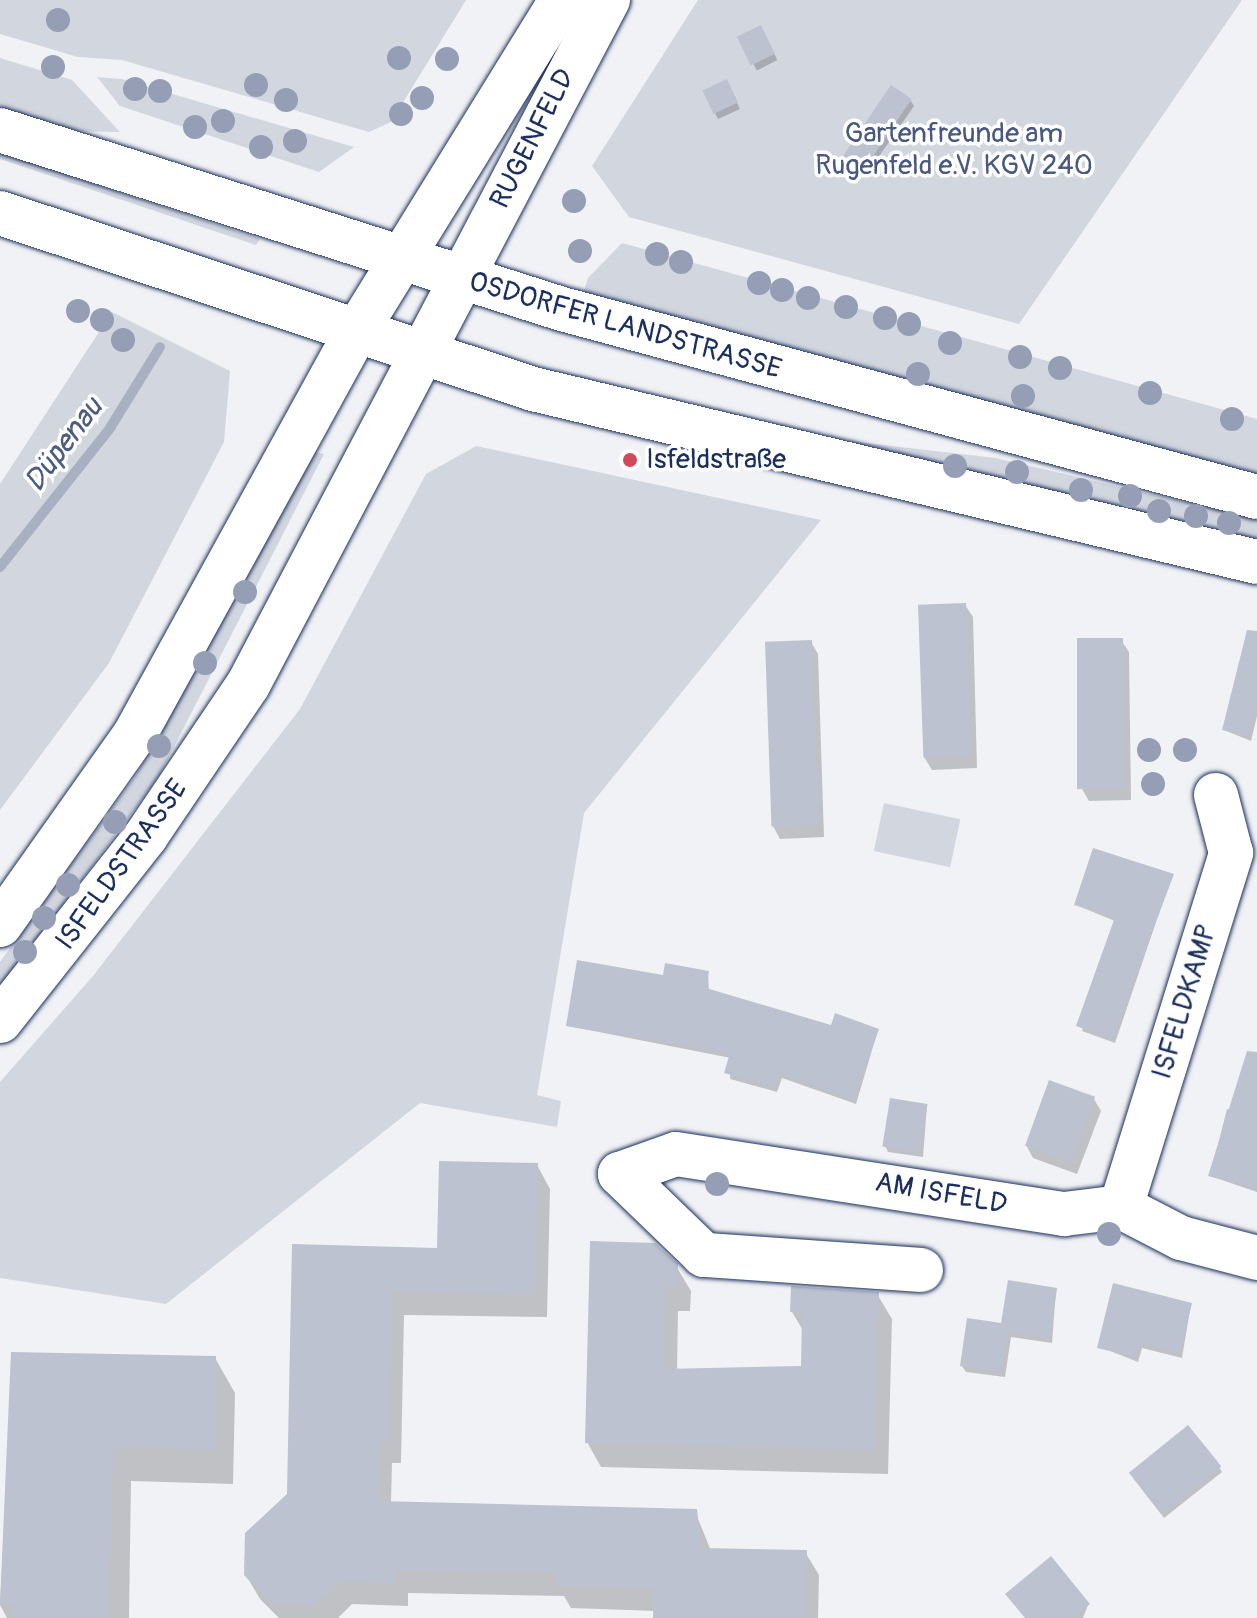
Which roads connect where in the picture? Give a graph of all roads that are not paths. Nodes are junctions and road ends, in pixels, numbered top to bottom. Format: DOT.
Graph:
graph roads {
  1 [pos="561,0"];
  2 [pos="608,0"];
  3 [pos="0,130"];
  4 [pos="0,213"];
  5 [pos="402,261"];
  6 [pos="459,279"];
  7 [pos="355,334"];
  8 [pos="421,355"];
  9 [pos="1257,497"];
  10 [pos="1257,562"];
  11 [pos="1216,795"];
  12 [pos="0,925"];
  13 [pos="0,1021"];
  14 [pos="1121,1207"];
  15 [pos="1257,1258"];
  16 [pos="921,1270"];
  1 -- 5 [label="main road, RUGENFELD"];
  2 -- 6 [label="main road, RUGENFELD"];
  3 -- 5 [label="main road, OSDORFER LANDSTRASSE"];
  4 -- 7 [label="main road"];
  5 -- 6 [label="main road, OSDORFER LANDSTRASSE"];
  5 -- 7 [label="main road"];
  6 -- 8 [label="main road, ISFELDSTRASSE"];
  6 -- 9 [label="main road, OSDORFER LANDSTRASSE"];
  7 -- 8 [label="main road"];
  7 -- 12 [label="main road"];
  8 -- 10 [label="main road"];
  8 -- 13 [label="main road, ISFELDSTRASSE"];
  11 -- 14 [label="main road, ISFELDKAMP"];
  14 -- 15 [label="main road"];
  14 -- 16 [label="main road, AM ISFELD"];
}
